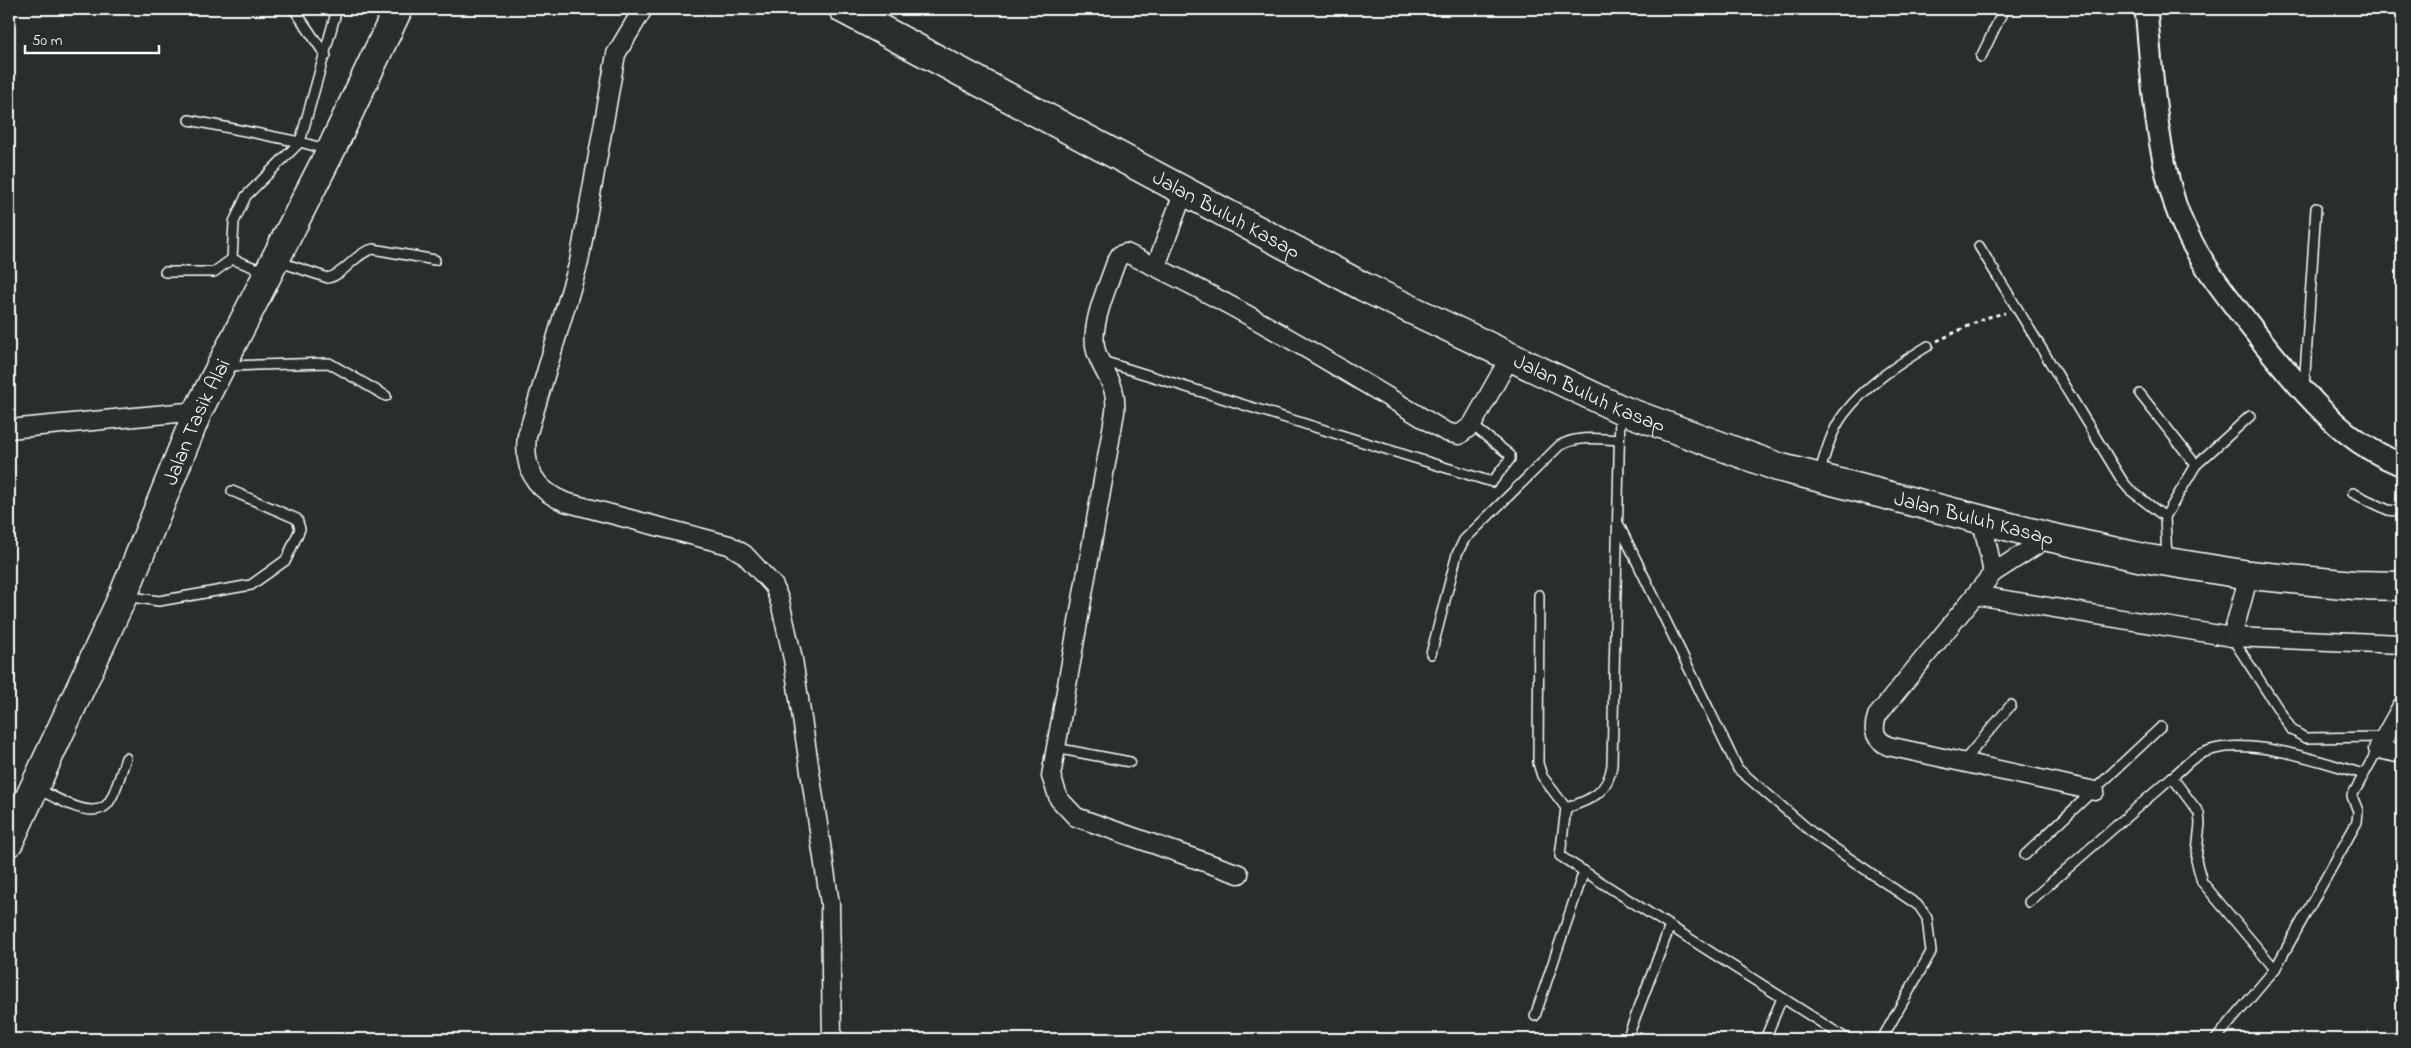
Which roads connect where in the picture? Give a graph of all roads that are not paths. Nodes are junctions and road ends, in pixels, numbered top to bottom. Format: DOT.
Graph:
graph roads {
  1 [pos="294,9"];
  2 [pos="337,9"];
  3 [pos="398,9"];
  4 [pos="643,9"];
  5 [pos="843,9"];
  6 [pos="2004,9"];
  7 [pos="2146,9"];
  8 [pos="326,56"];
  9 [pos="1981,57"];
  10 [pos="189,120"];
  11 [pos="300,142"];
  12 [pos="331,150"];
  13 [pos="1184,191"];
  14 [pos="2316,208"];
  15 [pos="1979,246"];
  16 [pos="232,259"];
  17 [pos="435,260"];
  18 [pos="272,266"];
  19 [pos="1156,266"];
  20 [pos="165,272"];
  21 [pos="1928,346"];
  22 [pos="1510,357"];
  23 [pos="1099,360"];
  24 [pos="220,366"];
  25 [pos="2304,393"];
  26 [pos="2140,394"];
  27 [pos="386,396"];
  28 [pos="1620,409"];
  29 [pos="198,410"];
  30 [pos="2250,416"];
  31 [pos="1472,425"];
  32 [pos="9,429"];
  33 [pos="1619,440"];
  34 [pos="2196,464"];
  35 [pos="2402,465"];
  36 [pos="1818,477"];
  37 [pos="232,491"];
  38 [pos="2353,493"];
  39 [pos="2402,512"];
  40 [pos="2165,517"];
  41 [pos="1982,520"];
  42 [pos="1618,522"];
  43 [pos="2049,538"];
  44 [pos="2167,562"];
  45 [pos="1993,573"];
  46 [pos="2249,575"];
  47 [pos="2402,586"];
  48 [pos="1539,595"];
  49 [pos="1976,595"];
  50 [pos="122,596"];
  51 [pos="2232,637"];
  52 [pos="2402,644"];
  53 [pos="1431,654"];
  54 [pos="2011,705"];
  55 [pos="2402,706"];
  56 [pos="2161,727"];
  57 [pos="2381,743"];
  58 [pos="1055,748"];
  59 [pos="2402,754"];
  60 [pos="126,758"];
  61 [pos="1130,762"];
  62 [pos="1963,762"];
  63 [pos="2364,774"];
  64 [pos="2172,777"];
  65 [pos="33,786"];
  66 [pos="2095,791"];
  67 [pos="1566,808"];
  68 [pos="9,842"];
  69 [pos="2025,855"];
  70 [pos="1584,871"];
  71 [pos="1238,874"];
  72 [pos="2030,902"];
  73 [pos="1670,926"];
  74 [pos="2275,969"];
  75 [pos="1782,998"];
  76 [pos="1535,1016"];
  77 [pos="832,1039"];
  78 [pos="1627,1039"];
  79 [pos="1765,1039"];
  80 [pos="1847,1039"];
  81 [pos="1882,1039"];
  82 [pos="2216,1039"];
  1 -- 8 [label="lane"];
  2 -- 8 [label="lane"];
  3 -- 12 [label="main road, Jalan Tasik Alai"];
  4 -- 77 [label="street"];
  5 -- 13 [label="main road, Jalan Buluh Kasap"];
  6 -- 9 [label="lane"];
  7 -- 25 [label="street"];
  8 -- 11 [label="lane"];
  10 -- 11 [label="lane"];
  11 -- 12 [label="lane"];
  11 -- 16 [label="lane"];
  12 -- 18 [label="main road, Jalan Tasik Alai"];
  13 -- 19 [label="street"];
  13 -- 22 [label="main road, Jalan Buluh Kasap"];
  14 -- 25 [label="lane"];
  15 -- 40 [label="lane"];
  16 -- 18 [label="lane"];
  16 -- 20 [label="lane"];
  17 -- 18 [label="lane"];
  18 -- 24 [label="main road, Jalan Tasik Alai"];
  19 -- 23 [label="street"];
  19 -- 31 [label="street"];
  21 -- 36 [label="lane"];
  22 -- 28 [label="main road, Jalan Buluh Kasap"];
  22 -- 31 [label="street"];
  23 -- 31 [label="lane"];
  23 -- 58 [label="street"];
  24 -- 27 [label="lane"];
  24 -- 29 [label="main road, Jalan Tasik Alai"];
  25 -- 35 [label="street"];
  26 -- 34 [label="lane"];
  28 -- 33 [label="lane"];
  28 -- 36 [label="main road, Jalan Buluh Kasap"];
  29 -- 32 [label="street"];
  29 -- 50 [label="main road, Jalan Tasik Alai"];
  30 -- 34 [label="lane"];
  33 -- 42 [label="lane"];
  33 -- 53 [label="lane"];
  34 -- 40 [label="lane"];
  36 -- 41 [label="main road, Jalan Buluh Kasap"];
  37 -- 50 [label="lane"];
  38 -- 39 [label="lane"];
  40 -- 44 [label="lane"];
  41 -- 43 [label="main road, Jalan Buluh Kasap"];
  41 -- 45 [label="street"];
  42 -- 67 [label="lane"];
  42 -- 81 [label="lane"];
  43 -- 44 [label="main road, Jalan Buluh Kasap"];
  43 -- 45 [label="street"];
  44 -- 46 [label="main road, Jalan Buluh Kasap"];
  45 -- 49 [label="street"];
  46 -- 47 [label="main road, Jalan Buluh Kasap"];
  46 -- 51 [label="street"];
  48 -- 67 [label="lane"];
  49 -- 51 [label="street"];
  49 -- 62 [label="street"];
  50 -- 65 [label="main road, Jalan Tasik Alai"];
  51 -- 52 [label="street"];
  51 -- 57 [label="lane"];
  54 -- 62 [label="lane"];
  55 -- 57 [label="street"];
  56 -- 66 [label="lane"];
  57 -- 59 [label="street"];
  57 -- 63 [label="lane"];
  58 -- 61 [label="lane"];
  58 -- 71 [label="street"];
  60 -- 65 [label="lane"];
  62 -- 66 [label="street"];
  63 -- 64 [label="lane"];
  63 -- 74 [label="lane"];
  64 -- 72 [label="lane"];
  64 -- 74 [label="lane"];
  65 -- 68 [label="main road, Jalan Tasik Alai"];
  66 -- 69 [label="lane"];
  67 -- 70 [label="lane"];
  70 -- 73 [label="lane"];
  70 -- 76 [label="lane"];
  73 -- 75 [label="lane"];
  73 -- 78 [label="lane"];
  74 -- 82 [label="lane"];
  75 -- 79 [label="lane"];
  75 -- 80 [label="lane"];
}
